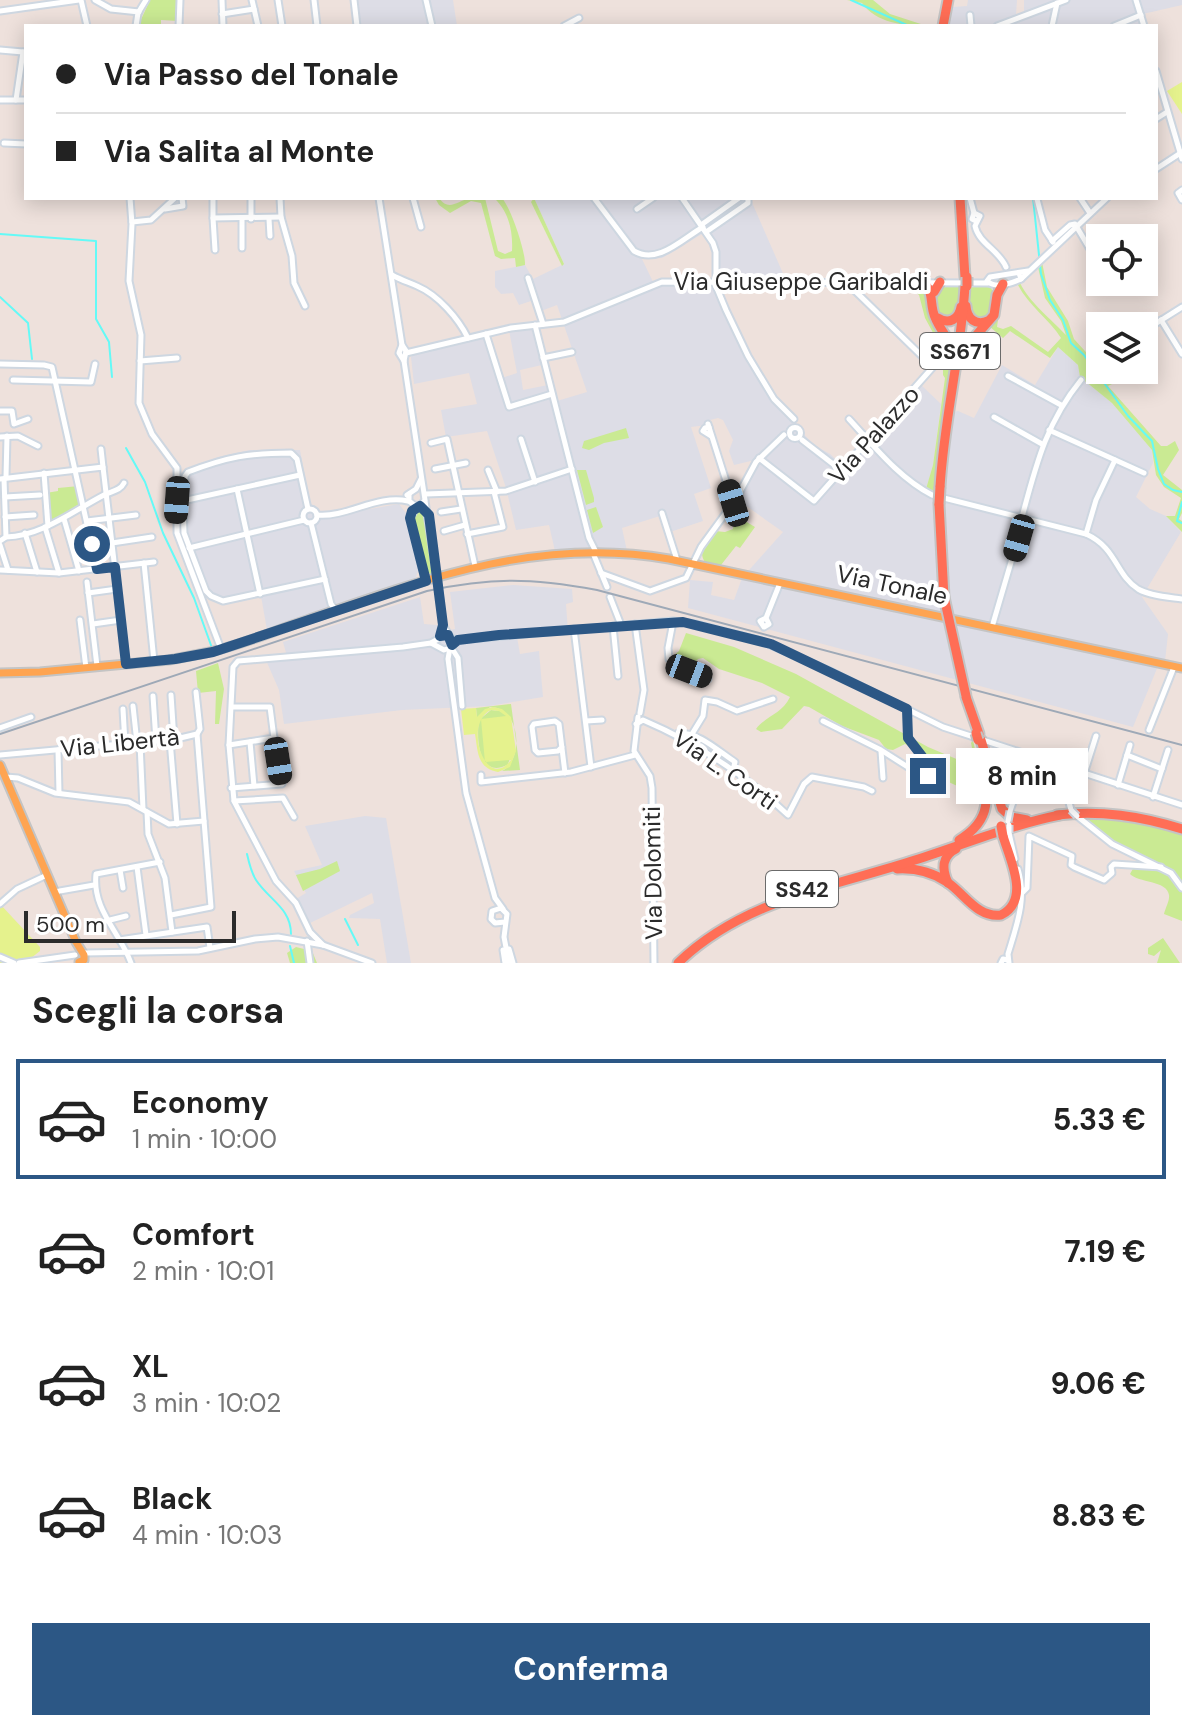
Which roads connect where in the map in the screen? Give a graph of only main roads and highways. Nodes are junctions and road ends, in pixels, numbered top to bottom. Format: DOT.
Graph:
graph roads {
  1 [pos="948,0"];
  2 [pos="943,24"];
  3 [pos="960,200"];
  4 [pos="1003,279"];
  5 [pos="965,282"];
  6 [pos="989,282"];
  7 [pos="932,288"];
  8 [pos="996,299"];
  9 [pos="935,316"];
  10 [pos="991,319"];
  11 [pos="949,415"];
  12 [pos="1178,667"];
  13 [pos="0,670"];
  14 [pos="979,738"];
  15 [pos="0,765"];
  16 [pos="3,775"];
  17 [pos="1060,815"];
  18 [pos="1182,829"];
  19 [pos="992,833"];
  20 [pos="972,840"];
  21 [pos="949,845"];
  22 [pos="843,882"];
  23 [pos="948,883"];
  24 [pos="81,957"];
  25 [pos="675,962"];
  1 -- 2 [label="highway"];
  3 -- 5 [label="highway, SS671"];
  4 -- 8 [label="highway"];
  5 -- 9 [label="highway"];
  5 -- 10 [label="highway"];
  5 -- 11 [label="highway, SS671"];
  6 -- 8 [label="highway"];
  7 -- 9 [label="highway"];
  8 -- 10 [label="highway"];
  9 -- 11 [label="highway"];
  10 -- 11 [label="highway"];
  11 -- 14 [label="highway, SS671, bridge"];
  12 -- 13 [label="main road, Via Tonale"];
  14 -- 17 [label="highway, SS671"];
  14 -- 21 [label="highway"];
  14 -- 23 [label="highway, SS671"];
  15 -- 16 [label="main road"];
  16 -- 24 [label="main road"];
  17 -- 18 [label="highway, SS42"];
  17 -- 19 [label="highway, SS42"];
  19 -- 20 [label="highway, SS42"];
  19 -- 23 [label="highway"];
  20 -- 21 [label="highway"];
  20 -- 22 [label="highway, SS42"];
  21 -- 25 [label="highway, SS42"];
  22 -- 23 [label="highway, SS671"];
  22 -- 25 [label="highway, SS42"];
}
